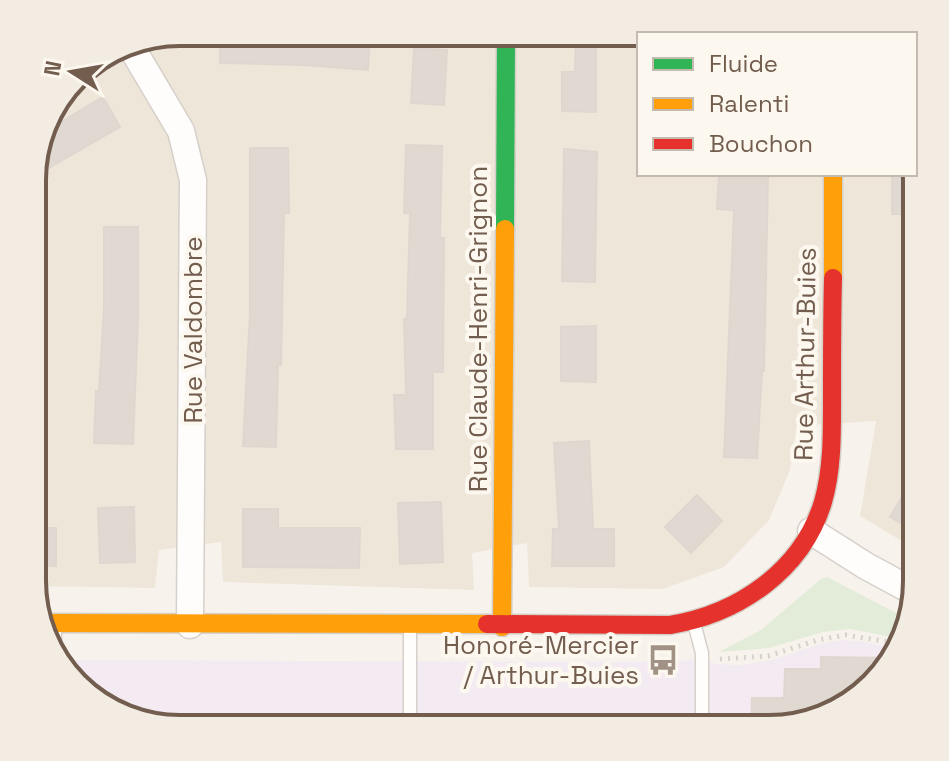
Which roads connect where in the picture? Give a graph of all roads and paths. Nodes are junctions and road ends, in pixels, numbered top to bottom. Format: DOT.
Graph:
graph roads {
  1 [pos="506,46"];
  2 [pos="135,54"];
  3 [pos="833,176"];
  4 [pos="811,531"];
  5 [pos="903,586"];
  6 [pos="54,623"];
  7 [pos="694,623"];
  8 [pos="190,625"];
  9 [pos="410,626"];
  10 [pos="502,627"];
  11 [pos="888,642"];
  12 [pos="720,659"];
  13 [pos="410,715"];
  14 [pos="702,715"];
  1 -- 10 [label="street, Rue Claude-Henri-Grignon"];
  2 -- 8 [label="street, Rue Valdombre"];
  3 -- 4 [label="street, Rue Arthur-Buies"];
  4 -- 5 [label="street"];
  4 -- 7 [label="street"];
  6 -- 8 [label="street"];
  7 -- 10 [label="street"];
  7 -- 14 [label="lane"];
  8 -- 9 [label="street"];
  9 -- 10 [label="street"];
  9 -- 13 [label="lane"];
  11 -- 12 [label="path"];
}
